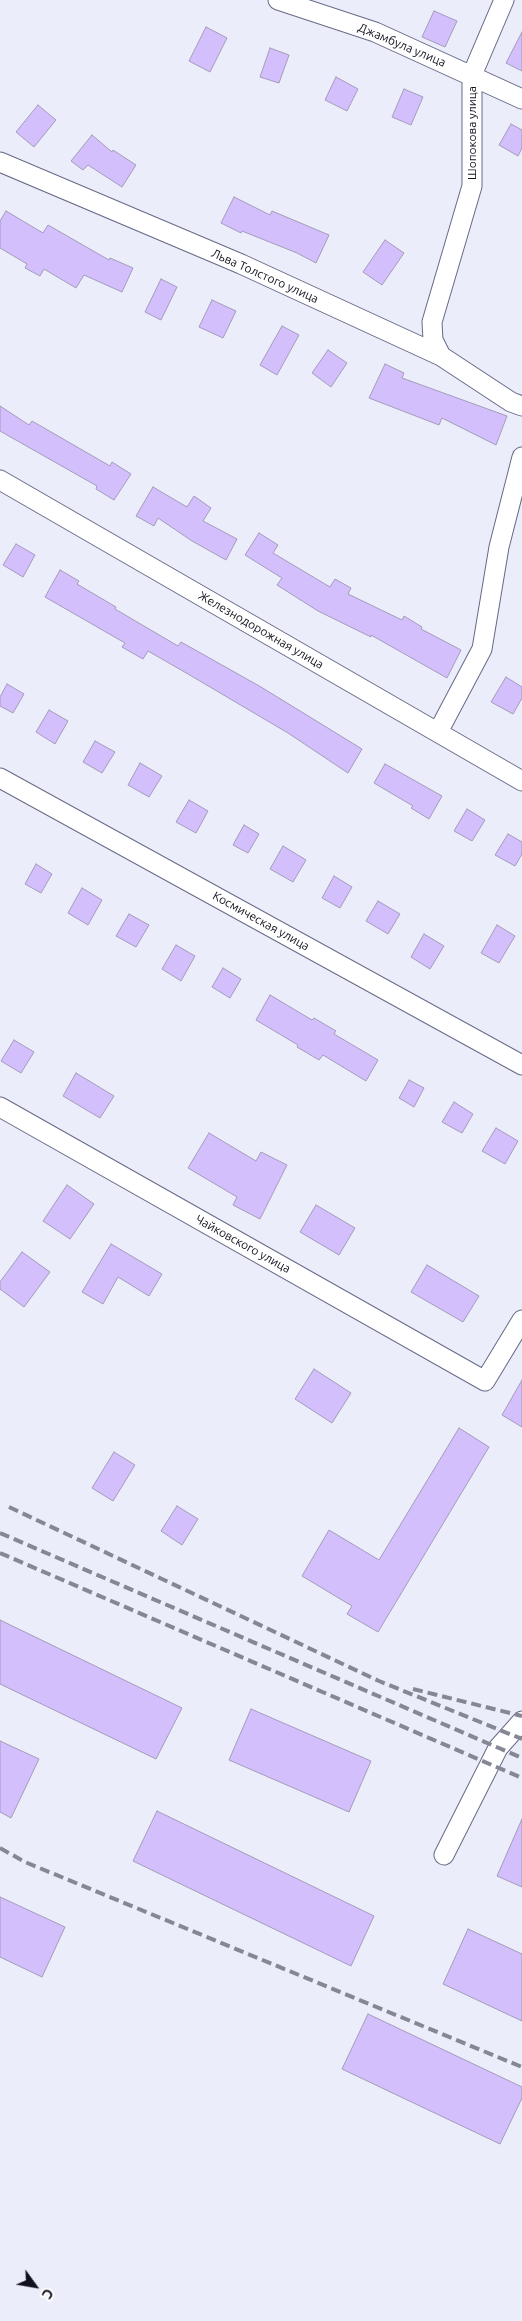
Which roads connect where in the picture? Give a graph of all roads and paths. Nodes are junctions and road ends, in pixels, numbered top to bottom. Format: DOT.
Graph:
graph roads {
  1 [pos="278,0"];
  2 [pos="504,0"];
  3 [pos="472,75"];
  4 [pos="522,98"];
  5 [pos="0,162"];
  6 [pos="441,356"];
  7 [pos="518,409"];
  8 [pos="522,457"];
  9 [pos="0,480"];
  10 [pos="438,732"];
  11 [pos="0,778"];
  12 [pos="522,781"];
  13 [pos="522,1065"];
  14 [pos="0,1107"];
  15 [pos="522,1320"];
  16 [pos="522,1721"];
  17 [pos="444,1855"];
  1 -- 3 [label="street, Джамбула улица"];
  2 -- 3 [label="street, Шопокова улица"];
  3 -- 4 [label="street, Джамбула улица"];
  3 -- 6 [label="street, Шопокова улица"];
  5 -- 6 [label="street, Льва Толстого улица"];
  6 -- 7 [label="street, Льва Толстого улица"];
  8 -- 10 [label="street"];
  9 -- 10 [label="street, Железнодорожная улица"];
  10 -- 12 [label="street, Железнодорожная улица"];
  11 -- 13 [label="street, Космическая улица"];
  14 -- 15 [label="street, Чайковского улица"];
  16 -- 17 [label="street"];
}
